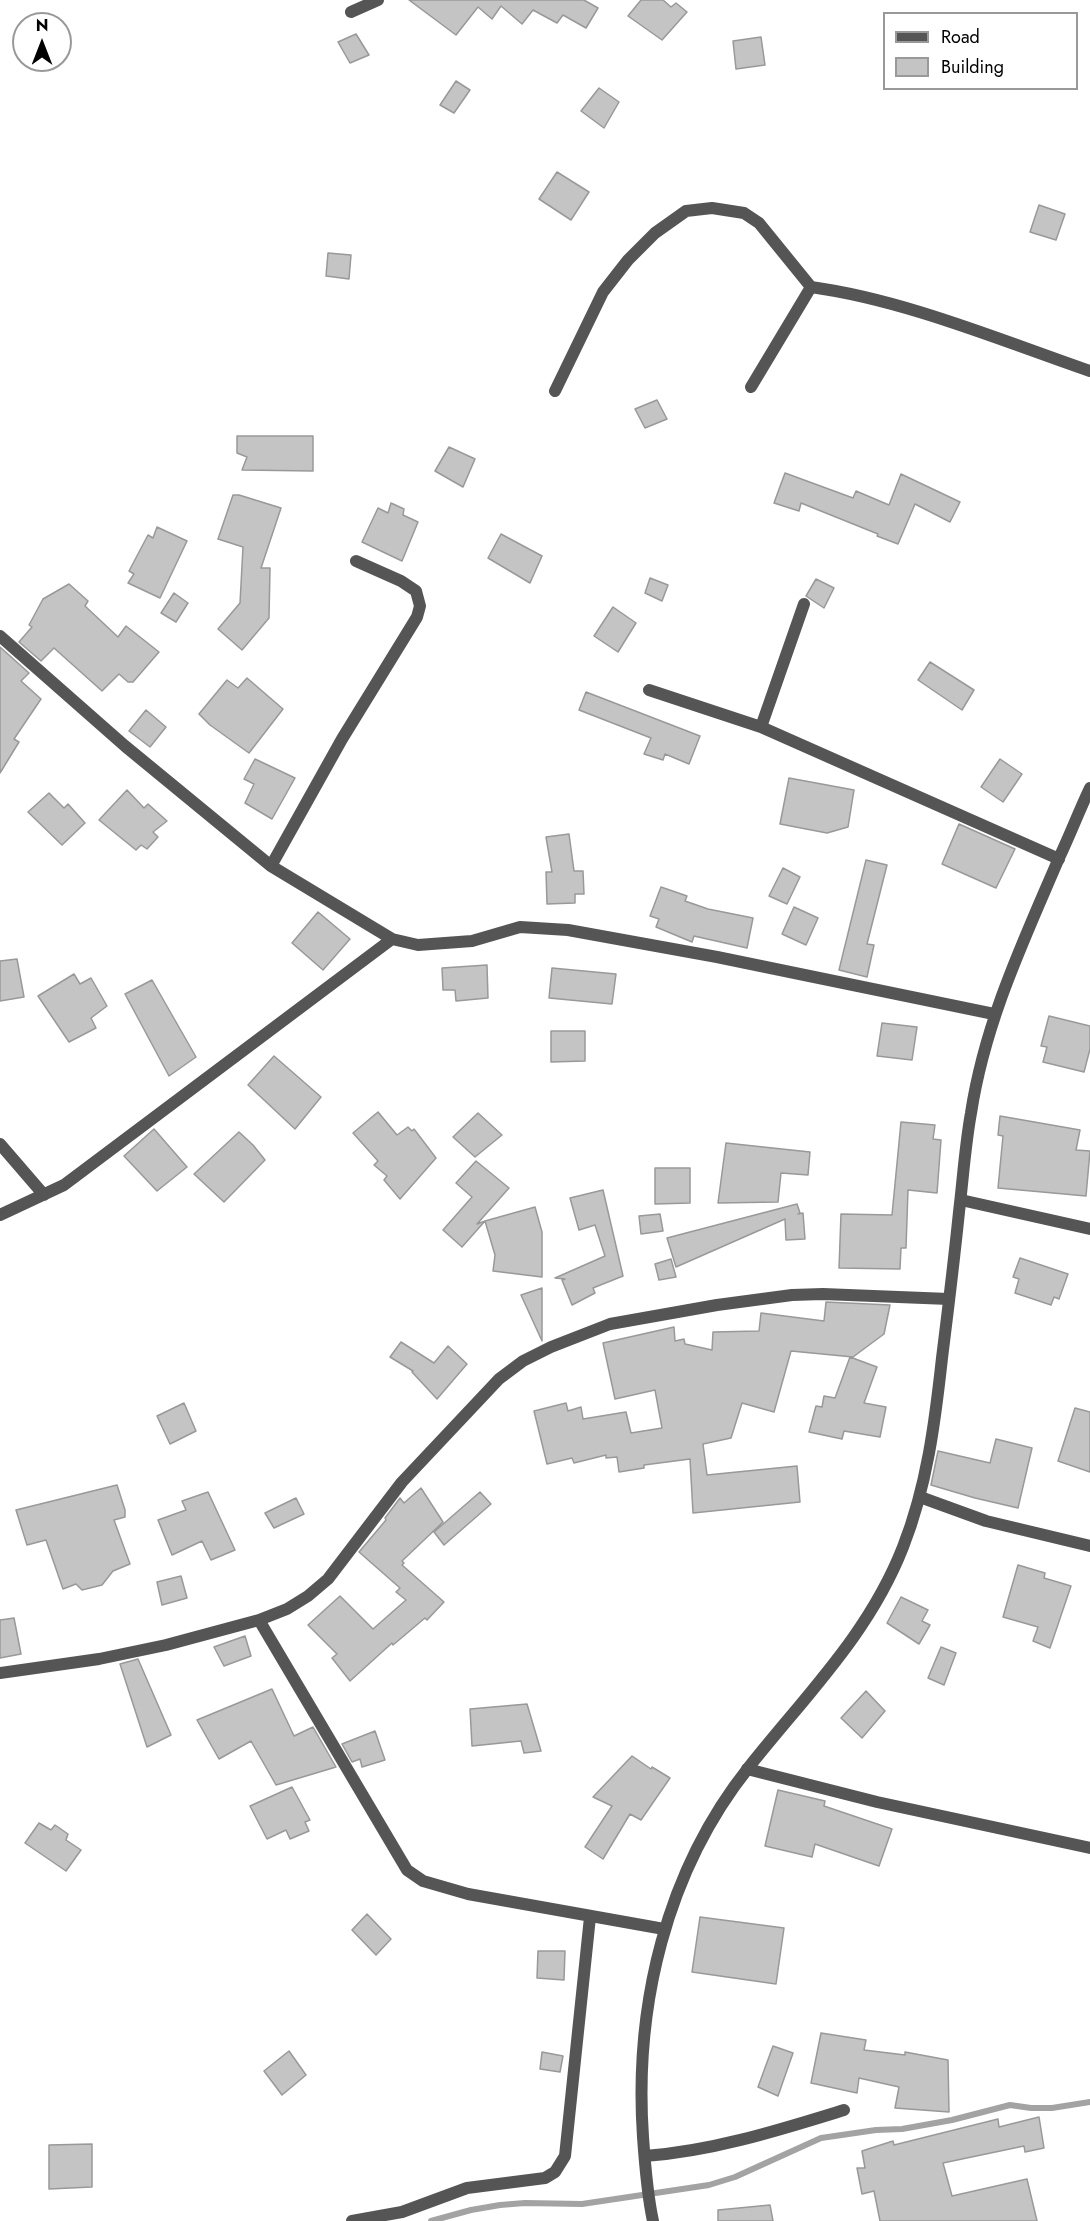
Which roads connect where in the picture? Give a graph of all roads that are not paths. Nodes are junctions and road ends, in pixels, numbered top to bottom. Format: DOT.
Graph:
graph roads {
  1 [pos="378,0"];
  2 [pos="351,12"];
  3 [pos="811,286"];
  4 [pos="1090,371"];
  5 [pos="751,387"];
  6 [pos="555,391"];
  7 [pos="356,561"];
  8 [pos="804,604"];
  9 [pos="0,636"];
  10 [pos="649,690"];
  11 [pos="760,727"];
  12 [pos="1090,788"];
  13 [pos="1085,811"];
  14 [pos="1059,859"];
  15 [pos="271,866"];
  16 [pos="392,939"];
  17 [pos="994,1014"];
  18 [pos="0,1144"];
  19 [pos="44,1195"];
  20 [pos="961,1200"];
  21 [pos="0,1215"];
  22 [pos="1090,1229"];
  23 [pos="950,1299"];
  24 [pos="920,1497"];
  25 [pos="1090,1546"];
  26 [pos="259,1620"];
  27 [pos="0,1673"];
  28 [pos="747,1769"];
  29 [pos="1090,1848"];
  30 [pos="590,1917"];
  31 [pos="664,1929"];
  32 [pos="844,2110"];
  33 [pos="645,2156"];
  34 [pos="652,2216"];
  35 [pos="352,2221"];
  1 -- 2 [label="street"];
  3 -- 4 [label="street"];
  3 -- 5 [label="street"];
  3 -- 6 [label="street"];
  7 -- 15 [label="street"];
  8 -- 11 [label="street"];
  9 -- 15 [label="street"];
  10 -- 11 [label="street"];
  11 -- 14 [label="street"];
  12 -- 13 [label="street"];
  13 -- 14 [label="street"];
  14 -- 17 [label="street"];
  15 -- 16 [label="street"];
  16 -- 17 [label="street"];
  16 -- 19 [label="street"];
  17 -- 20 [label="street"];
  18 -- 19 [label="street"];
  19 -- 21 [label="street"];
  20 -- 22 [label="street"];
  20 -- 23 [label="street"];
  23 -- 24 [label="street"];
  23 -- 26 [label="street"];
  24 -- 25 [label="street"];
  24 -- 28 [label="street"];
  26 -- 27 [label="street"];
  26 -- 30 [label="street"];
  28 -- 29 [label="street"];
  28 -- 31 [label="street"];
  30 -- 31 [label="street"];
  30 -- 35 [label="street"];
  31 -- 33 [label="street"];
  32 -- 33 [label="street"];
  33 -- 34 [label="street"];
}
